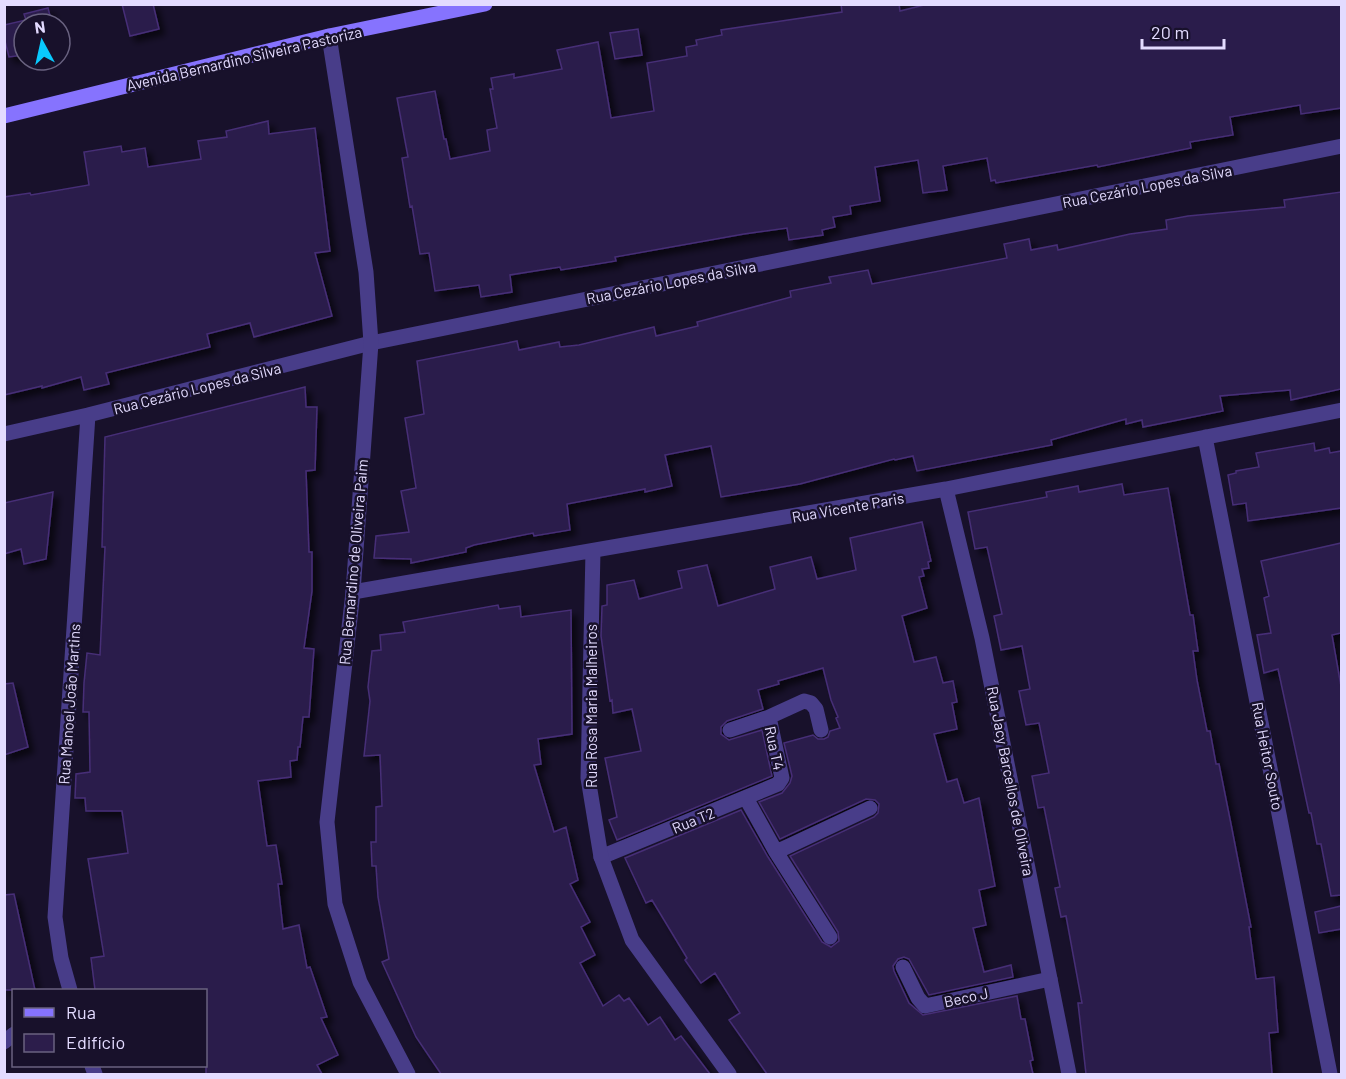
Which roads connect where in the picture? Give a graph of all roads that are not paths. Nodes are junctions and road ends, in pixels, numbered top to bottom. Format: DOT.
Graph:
graph roads {
  1 [pos="485,4"];
  2 [pos="329,36"];
  3 [pos="4,116"];
  4 [pos="1341,146"];
  5 [pos="371,343"];
  6 [pos="1341,410"];
  7 [pos="88,415"];
  8 [pos="4,434"];
  9 [pos="1205,437"];
  10 [pos="946,489"];
  11 [pos="593,551"];
  12 [pos="353,592"];
  13 [pos="769,717"];
  14 [pos="730,730"];
  15 [pos="821,730"];
  16 [pos="782,778"];
  17 [pos="746,798"];
  18 [pos="870,808"];
  19 [pos="776,852"];
  20 [pos="601,857"];
  21 [pos="830,937"];
  22 [pos="903,967"];
  23 [pos="1050,979"];
  24 [pos="70,989"];
  25 [pos="408,1074"];
  26 [pos="729,1074"];
  27 [pos="1069,1074"];
  28 [pos="1330,1074"];
  1 -- 2 [label="main road, Avenida Bernardino Silveira Pastoriza"];
  2 -- 3 [label="main road, Avenida Bernardino Silveira Pastoriza"];
  2 -- 5 [label="street, Rua Bernardino de Oliveira Paim"];
  4 -- 5 [label="street, Rua Cezário Lopes da Silva"];
  5 -- 7 [label="street, Rua Cezário Lopes da Silva"];
  5 -- 12 [label="street, Rua Bernardino de Oliveira Paim"];
  6 -- 9 [label="street, Rua Vicente Paris"];
  7 -- 8 [label="street, Rua Cezário Lopes da Silva"];
  7 -- 24 [label="street, Rua Manoel João Martins"];
  9 -- 10 [label="street, Rua Vicente Paris"];
  9 -- 28 [label="street, Rua Heitor Souto"];
  10 -- 11 [label="street, Rua Vicente Paris"];
  10 -- 23 [label="street, Rua Jacy Barcellos de Oliveira"];
  11 -- 12 [label="street, Rua Vicente Paris"];
  11 -- 20 [label="street, Rua Rosa Maria Malheiros"];
  12 -- 25 [label="street, Rua Bernardino de Oliveira Paim"];
  13 -- 14 [label="street"];
  13 -- 15 [label="street"];
  13 -- 16 [label="street, Rua T4"];
  16 -- 17 [label="street, Rua T2"];
  17 -- 19 [label="street"];
  17 -- 20 [label="street, Rua T2"];
  18 -- 19 [label="street"];
  19 -- 21 [label="street"];
  20 -- 26 [label="street, Rua Rosa Maria Malheiros"];
  22 -- 23 [label="street, Beco J"];
  23 -- 27 [label="street, Rua Jacy Barcellos de Oliveira"];
}
